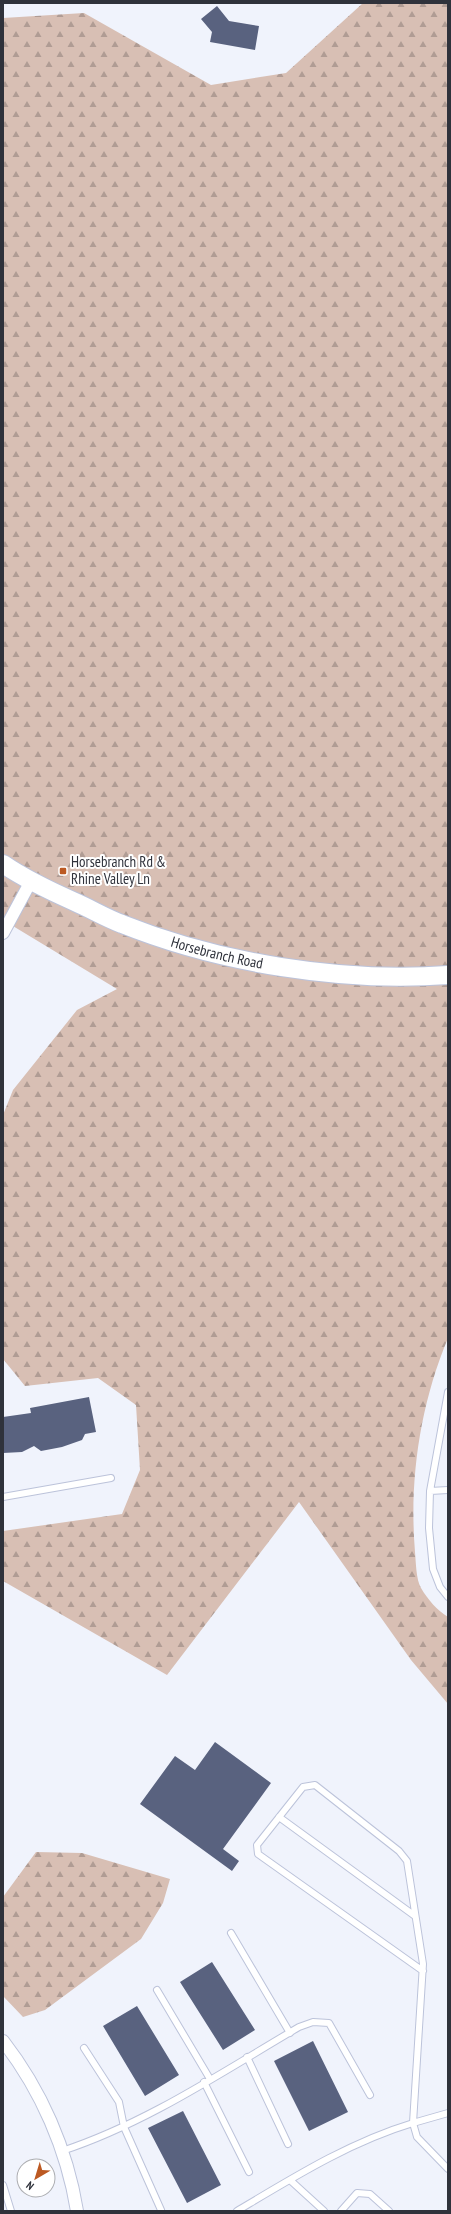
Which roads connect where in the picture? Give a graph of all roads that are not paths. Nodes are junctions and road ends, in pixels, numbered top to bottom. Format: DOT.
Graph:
graph roads {
  1 [pos="3,864"];
  2 [pos="31,882"];
  3 [pos="3,933"];
  4 [pos="448,975"];
  5 [pos="448,1392"];
  6 [pos="110,1478"];
  7 [pos="448,1490"];
  8 [pos="430,1491"];
  9 [pos="3,1497"];
  10 [pos="448,1597"];
  11 [pos="279,1817"];
  12 [pos="415,1916"];
  13 [pos="231,1933"];
  14 [pos="423,1972"];
  15 [pos="156,1990"];
  16 [pos="290,2033"];
  17 [pos="3,2041"];
  18 [pos="84,2048"];
  19 [pos="247,2057"];
  20 [pos="210,2079"];
  21 [pos="204,2082"];
  22 [pos="370,2095"];
  23 [pos="448,2113"];
  24 [pos="413,2122"];
  25 [pos="124,2127"];
  26 [pos="288,2144"];
  27 [pos="62,2151"];
  28 [pos="448,2169"];
  29 [pos="249,2172"];
  30 [pos="290,2180"];
  31 [pos="3,2185"];
  32 [pos="161,2210"];
  33 [pos="10,2211"];
  34 [pos="77,2211"];
  35 [pos="237,2211"];
  36 [pos="324,2211"];
  37 [pos="341,2211"];
  38 [pos="389,2211"];
  1 -- 2 [label="street, Horsebranch Road"];
  2 -- 3 [label="street"];
  2 -- 4 [label="street, Horsebranch Road"];
  5 -- 8 [label="lane"];
  6 -- 9 [label="lane"];
  7 -- 8 [label="lane"];
  8 -- 10 [label="lane"];
  11 -- 12 [label="lane"];
  11 -- 12 [label="lane"];
  11 -- 14 [label="lane"];
  12 -- 14 [label="lane"];
  13 -- 16 [label="lane"];
  14 -- 24 [label="lane"];
  15 -- 20 [label="lane"];
  16 -- 19 [label="lane"];
  16 -- 22 [label="lane"];
  17 -- 27 [label="street"];
  18 -- 25 [label="lane"];
  19 -- 20 [label="lane"];
  19 -- 26 [label="lane"];
  20 -- 21 [label="lane"];
  21 -- 25 [label="lane"];
  21 -- 29 [label="lane"];
  23 -- 24 [label="lane"];
  24 -- 28 [label="lane"];
  24 -- 30 [label="lane"];
  25 -- 27 [label="lane"];
  25 -- 32 [label="lane"];
  27 -- 34 [label="street"];
  30 -- 35 [label="lane"];
  30 -- 36 [label="lane"];
  31 -- 33 [label="lane"];
  37 -- 38 [label="lane"];
}
